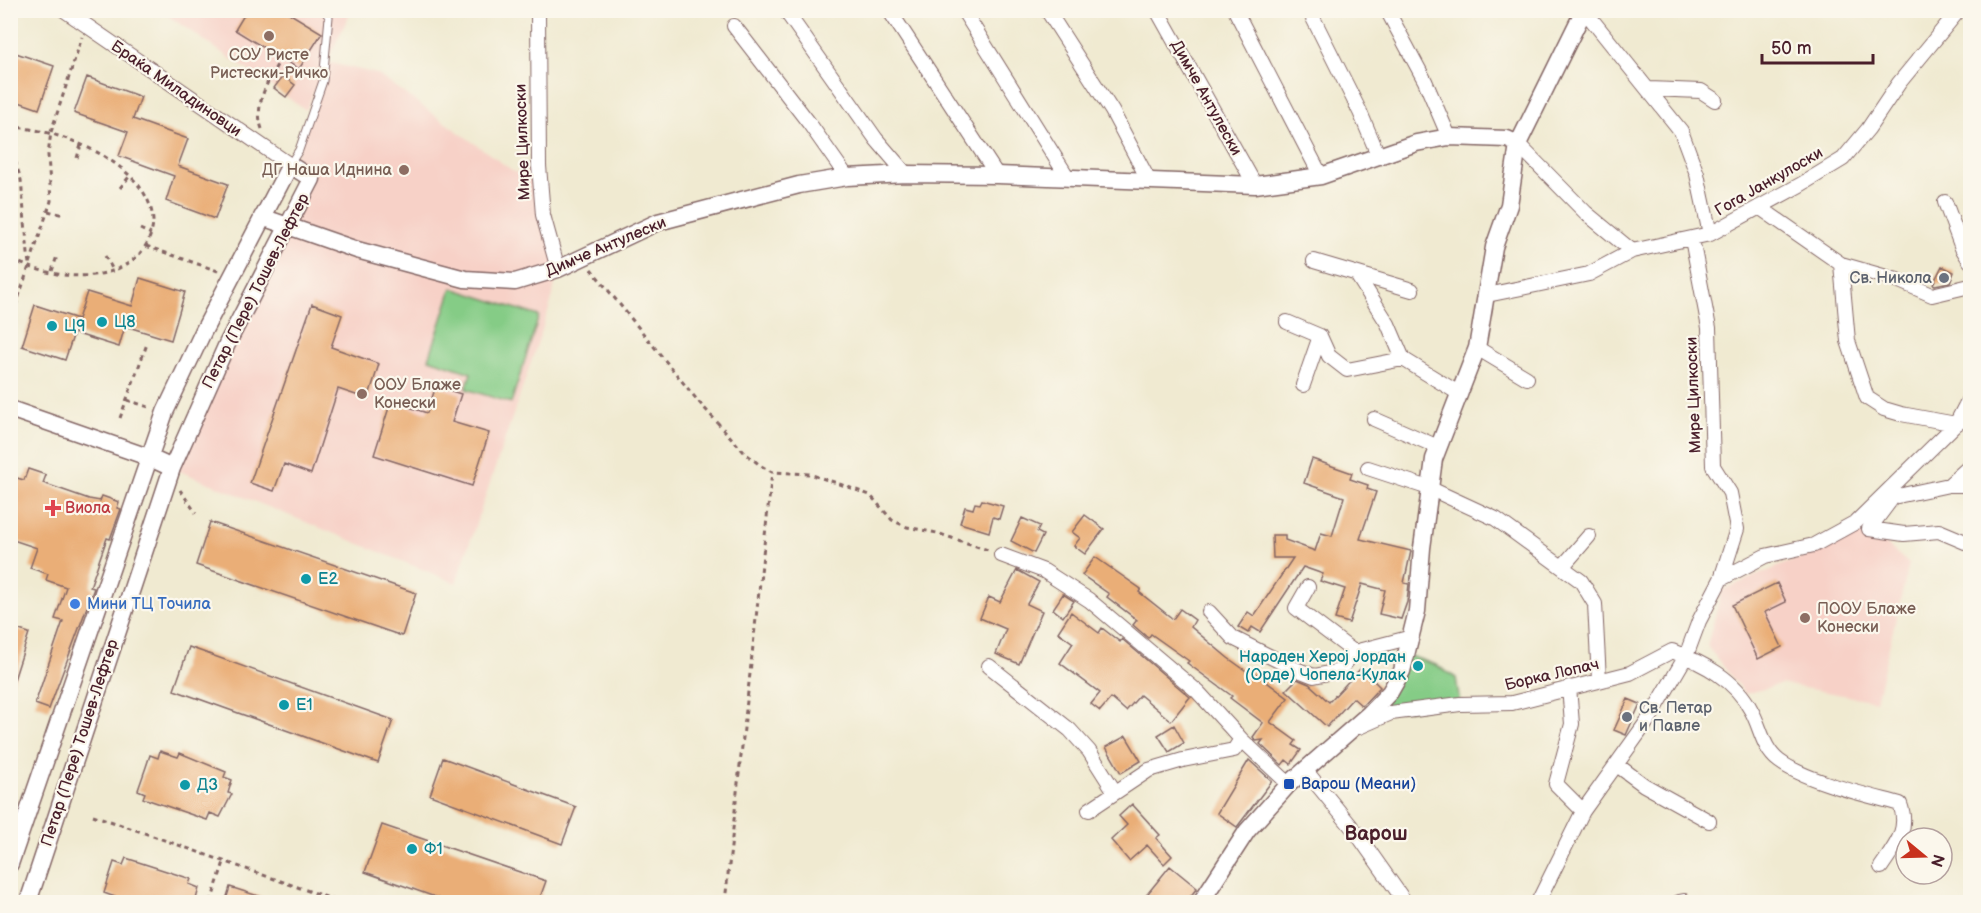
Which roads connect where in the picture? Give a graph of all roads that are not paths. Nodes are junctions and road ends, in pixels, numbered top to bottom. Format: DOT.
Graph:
graph roads {
  1 [pos="64,10"];
  2 [pos="324,10"];
  3 [pos="538,10"];
  4 [pos="785,10"];
  5 [pos="889,10"];
  6 [pos="963,10"];
  7 [pos="1047,10"];
  8 [pos="1157,10"];
  9 [pos="1235,10"];
  10 [pos="1309,10"];
  11 [pos="1387,10"];
  12 [pos="1584,10"];
  13 [pos="1959,10"];
  14 [pos="734,26"];
  15 [pos="1649,89"];
  16 [pos="1715,100"];
  17 [pos="1449,137"];
  18 [pos="1518,144"];
  19 [pos="1379,157"];
  20 [pos="290,165"];
  21 [pos="906,174"];
  22 [pos="998,175"];
  23 [pos="1321,176"];
  24 [pos="847,177"];
  25 [pos="1068,178"];
  26 [pos="1149,181"];
  27 [pos="1255,185"];
  28 [pos="1945,202"];
  29 [pos="1759,207"];
  30 [pos="262,217"];
  31 [pos="288,228"];
  32 [pos="1710,234"];
  33 [pos="1692,239"];
  34 [pos="1632,251"];
  35 [pos="1314,261"];
  36 [pos="1971,261"];
  37 [pos="1841,264"];
  38 [pos="558,269"];
  39 [pos="1357,275"];
  40 [pos="1971,286"];
  41 [pos="1412,290"];
  42 [pos="1487,295"];
  43 [pos="1287,322"];
  44 [pos="1320,336"];
  45 [pos="1477,348"];
  46 [pos="1403,359"];
  47 [pos="1527,378"];
  48 [pos="1303,385"];
  49 [pos="1460,394"];
  50 [pos="1971,397"];
  51 [pos="10,409"];
  52 [pos="1971,415"];
  53 [pos="1374,419"];
  54 [pos="1956,424"];
  55 [pos="1438,447"];
  56 [pos="148,458"];
  57 [pos="1971,466"];
  58 [pos="172,468"];
  59 [pos="1368,468"];
  60 [pos="1949,485"];
  61 [pos="1971,485"];
  62 [pos="1429,488"];
  63 [pos="1890,494"];
  64 [pos="1589,537"];
  65 [pos="1971,544"];
  66 [pos="1001,555"];
  67 [pos="1563,566"];
  68 [pos="1721,579"];
  69 [pos="1308,587"];
  70 [pos="1209,612"];
  71 [pos="1412,637"];
  72 [pos="1354,652"];
  73 [pos="1686,656"];
  74 [pos="989,666"];
  75 [pos="1599,680"];
  76 [pos="1569,687"];
  77 [pos="1350,730"];
  78 [pos="1241,739"];
  79 [pos="1617,765"];
  80 [pos="1306,771"];
  81 [pos="1289,784"];
  82 [pos="1115,792"];
  83 [pos="1089,810"];
  84 [pos="1583,811"];
  85 [pos="1708,821"];
  86 [pos="10,864"];
  87 [pos="1881,867"];
  88 [pos="28,903"];
  89 [pos="1201,903"];
  90 [pos="1405,903"];
  91 [pos="1538,903"];
  1 -- 20 [label="street, Браќа Миладиновци"];
  2 -- 20 [label="lane"];
  3 -- 38 [label="street, Мире Цилкоски"];
  4 -- 21 [label="street"];
  5 -- 22 [label="street"];
  6 -- 25 [label="street"];
  7 -- 26 [label="street"];
  8 -- 27 [label="street, Димче Антулески"];
  9 -- 23 [label="street"];
  10 -- 19 [label="street"];
  11 -- 17 [label="street"];
  12 -- 15 [label="street"];
  12 -- 18 [label="street"];
  13 -- 29 [label="street, Гога Јанкулоски"];
  14 -- 24 [label="street"];
  15 -- 16 [label="street"];
  15 -- 32 [label="street"];
  17 -- 18 [label="street, Димче Антулески"];
  17 -- 19 [label="street, Димче Антулески"];
  18 -- 34 [label="street"];
  18 -- 42 [label="street"];
  19 -- 23 [label="street, Димче Антулески"];
  20 -- 30 [label="street, Петар (Пере) Тошев-Лефтер"];
  20 -- 31 [label="street, Петар (Пере) Тошев-Лефтер"];
  21 -- 22 [label="street, Димче Антулески"];
  21 -- 24 [label="street, Димче Антулески"];
  22 -- 25 [label="street, Димче Антулески"];
  23 -- 27 [label="street, Димче Антулески"];
  24 -- 38 [label="street, Димче Антулески"];
  25 -- 26 [label="street, Димче Антулески"];
  26 -- 27 [label="street, Димче Антулески"];
  28 -- 36 [label="street"];
  29 -- 32 [label="street, Гога Јанкулоски"];
  29 -- 37 [label="street"];
  30 -- 31 [label="street, Димче Антулески"];
  30 -- 56 [label="street, Петар (Пере) Тошев-Лефтер"];
  31 -- 38 [label="street, Димче Антулески"];
  31 -- 58 [label="street, Петар (Пере) Тошев-Лефтер"];
  32 -- 33 [label="street, Гога Јанкулоски"];
  33 -- 34 [label="street, Гога Јанкулоски"];
  33 -- 68 [label="street, Мире Цилкоски"];
  34 -- 42 [label="street, Гога Јанкулоски"];
  35 -- 39 [label="street"];
  37 -- 40 [label="street"];
  37 -- 54 [label="street"];
  39 -- 41 [label="street"];
  39 -- 46 [label="street"];
  42 -- 45 [label="street"];
  43 -- 44 [label="street"];
  44 -- 46 [label="street"];
  44 -- 48 [label="street"];
  45 -- 47 [label="street"];
  45 -- 49 [label="street"];
  46 -- 49 [label="street"];
  49 -- 55 [label="street"];
  50 -- 54 [label="street"];
  51 -- 56 [label="street"];
  52 -- 54 [label="street"];
  53 -- 55 [label="street"];
  54 -- 63 [label="street"];
  55 -- 62 [label="street"];
  56 -- 58 [label="street"];
  56 -- 86 [label="street, Петар (Пере) Тошев-Лефтер"];
  57 -- 60 [label="street"];
  58 -- 88 [label="street, Петар (Пере) Тошев-Лефтер"];
  59 -- 62 [label="street"];
  60 -- 61 [label="street"];
  60 -- 63 [label="street"];
  62 -- 67 [label="street"];
  62 -- 71 [label="street"];
  63 -- 65 [label="street"];
  63 -- 68 [label="street"];
  64 -- 67 [label="street"];
  66 -- 78 [label="street"];
  67 -- 75 [label="street"];
  68 -- 73 [label="street"];
  69 -- 72 [label="street"];
  70 -- 72 [label="street"];
  71 -- 72 [label="street"];
  71 -- 77 [label="street"];
  73 -- 75 [label="street, Борка Лопач"];
  73 -- 79 [label="street"];
  73 -- 87 [label="street"];
  74 -- 82 [label="street"];
  75 -- 76 [label="street, Борка Лопач"];
  76 -- 77 [label="street, Борка Лопач"];
  76 -- 84 [label="street"];
  77 -- 80 [label="street"];
  78 -- 81 [label="street"];
  78 -- 82 [label="street"];
  79 -- 84 [label="street"];
  79 -- 85 [label="street"];
  80 -- 81 [label="street"];
  80 -- 90 [label="street"];
  81 -- 89 [label="street"];
  82 -- 83 [label="street"];
  84 -- 91 [label="street"];
}
